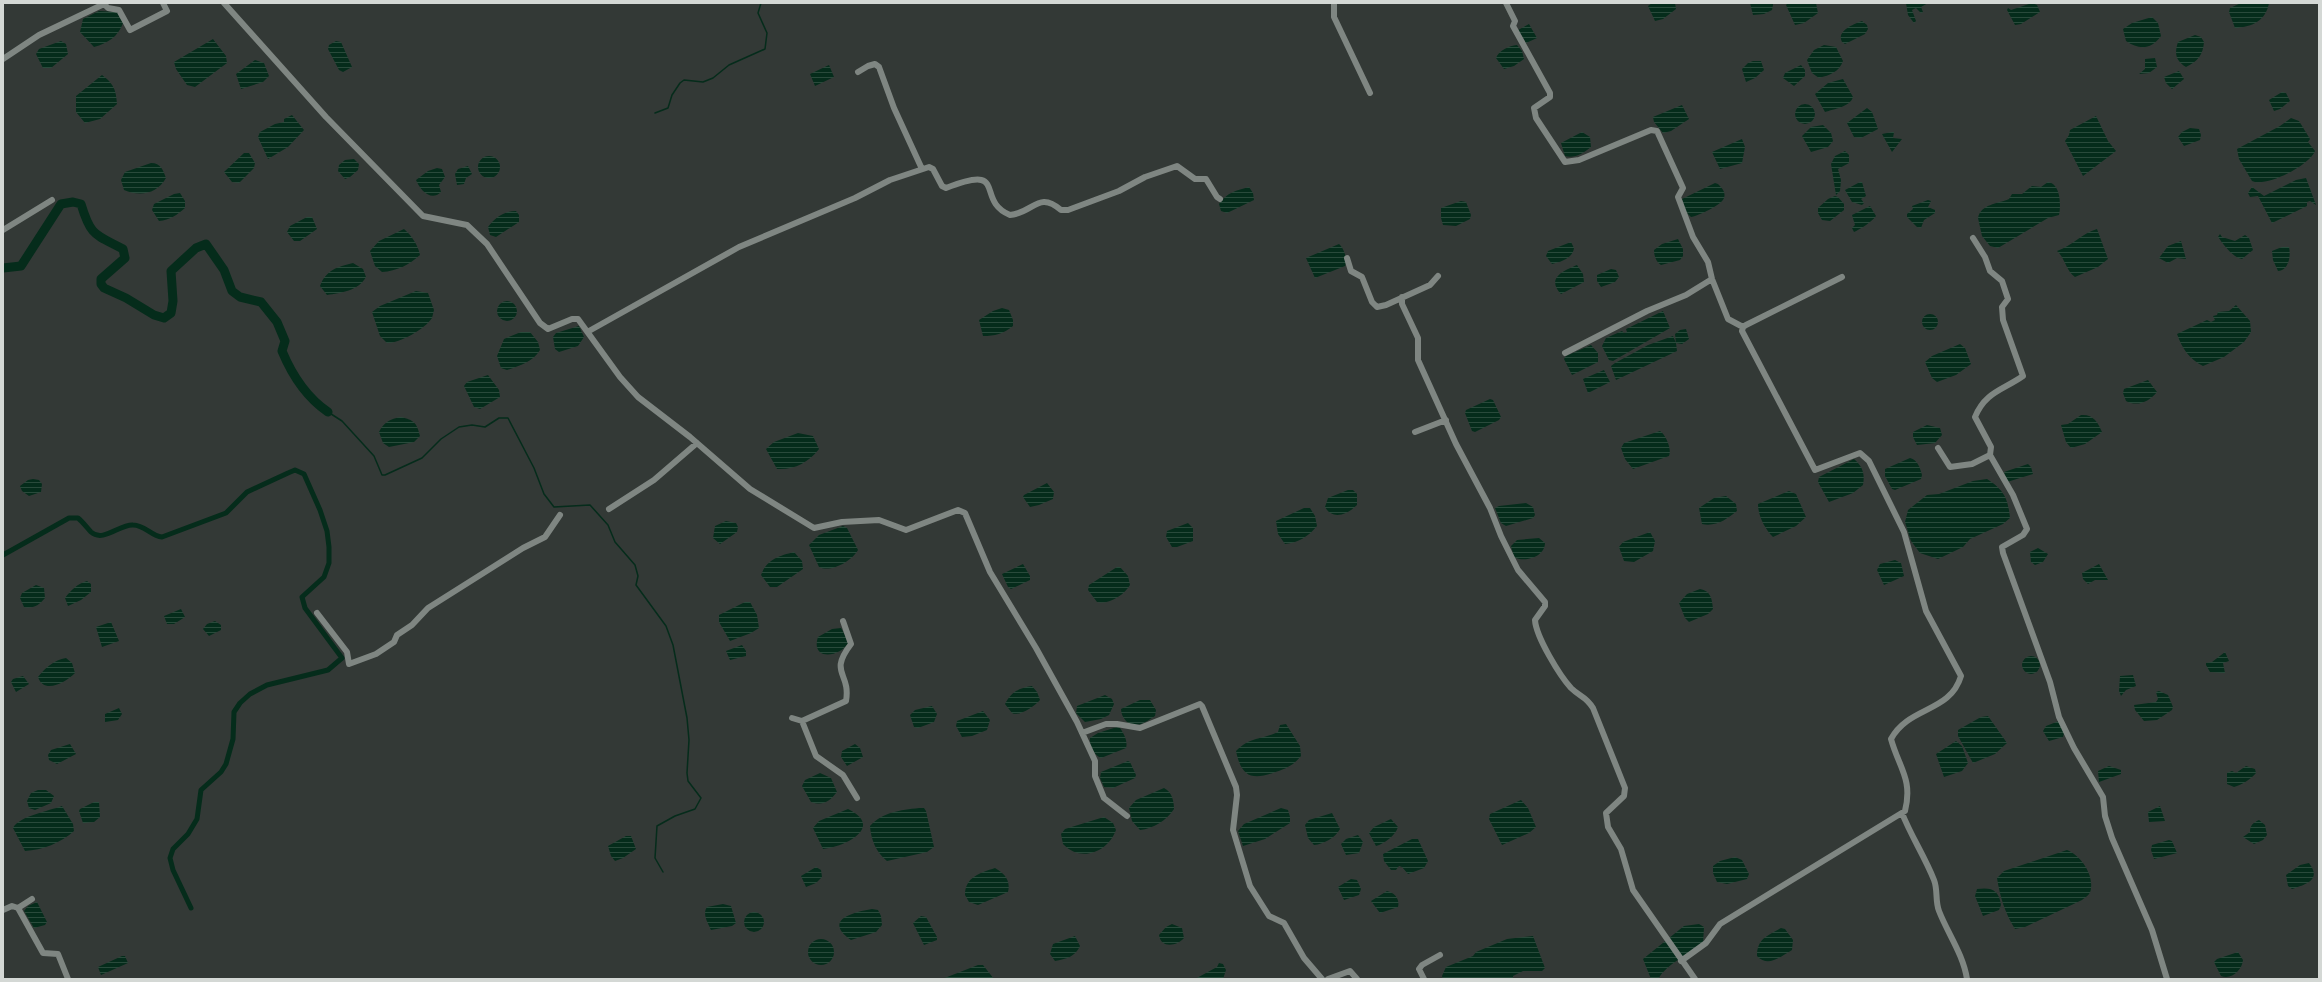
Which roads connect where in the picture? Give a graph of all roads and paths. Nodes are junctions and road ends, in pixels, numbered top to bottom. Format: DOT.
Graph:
graph roads {
  1 [pos="163,3"];
  2 [pos="224,3"];
  3 [pos="1334,3"];
  4 [pos="1506,3"];
  5 [pos="3,59"];
  6 [pos="858,72"];
  7 [pos="1370,93"];
  8 [pos="922,169"];
  9 [pos="1220,199"];
  10 [pos="52,200"];
  11 [pos="3,230"];
  12 [pos="1973,238"];
  13 [pos="1347,258"];
  14 [pos="1438,276"];
  15 [pos="1842,277"];
  16 [pos="1712,279"];
  17 [pos="1402,297"];
  18 [pos="1743,328"];
  19 [pos="589,332"];
  20 [pos="1565,353"];
  21 [pos="1446,420"];
  22 [pos="1415,432"];
  23 [pos="697,443"];
  24 [pos="1938,448"];
  25 [pos="1990,455"];
  26 [pos="609,509"];
  27 [pos="560,515"];
  28 [pos="317,613"];
  29 [pos="843,621"];
  30 [pos="792,718"];
  31 [pos="802,720"];
  32 [pos="1082,734"];
  33 [pos="857,798"];
  34 [pos="1902,813"];
  35 [pos="1127,816"];
  36 [pos="32,899"];
  37 [pos="18,908"];
  38 [pos="3,910"];
  39 [pos="1440,955"];
  40 [pos="1681,961"];
  41 [pos="68,979"];
  42 [pos="1322,979"];
  43 [pos="1328,979"];
  44 [pos="1357,979"];
  45 [pos="1424,979"];
  46 [pos="1695,979"];
  47 [pos="1968,979"];
  48 [pos="2167,979"];
  1 -- 5 [label="street"];
  2 -- 19 [label="street"];
  3 -- 7 [label="street"];
  4 -- 16 [label="street"];
  6 -- 8 [label="street"];
  8 -- 9 [label="street"];
  8 -- 19 [label="street"];
  10 -- 11 [label="street"];
  12 -- 25 [label="street"];
  13 -- 17 [label="street"];
  14 -- 17 [label="street"];
  15 -- 18 [label="street"];
  16 -- 18 [label="street"];
  16 -- 20 [label="street"];
  17 -- 21 [label="street"];
  18 -- 34 [label="street"];
  19 -- 23 [label="street"];
  21 -- 22 [label="street"];
  21 -- 40 [label="street"];
  23 -- 26 [label="street"];
  23 -- 32 [label="street"];
  24 -- 25 [label="street"];
  25 -- 48 [label="street"];
  27 -- 28 [label="street"];
  29 -- 31 [label="street"];
  30 -- 31 [label="street"];
  31 -- 33 [label="street"];
  32 -- 35 [label="street"];
  32 -- 42 [label="street"];
  34 -- 40 [label="street"];
  34 -- 47 [label="street"];
  36 -- 37 [label="street"];
  37 -- 38 [label="street"];
  37 -- 41 [label="street"];
  39 -- 45 [label="street"];
  40 -- 46 [label="street"];
  43 -- 44 [label="street"];
}
